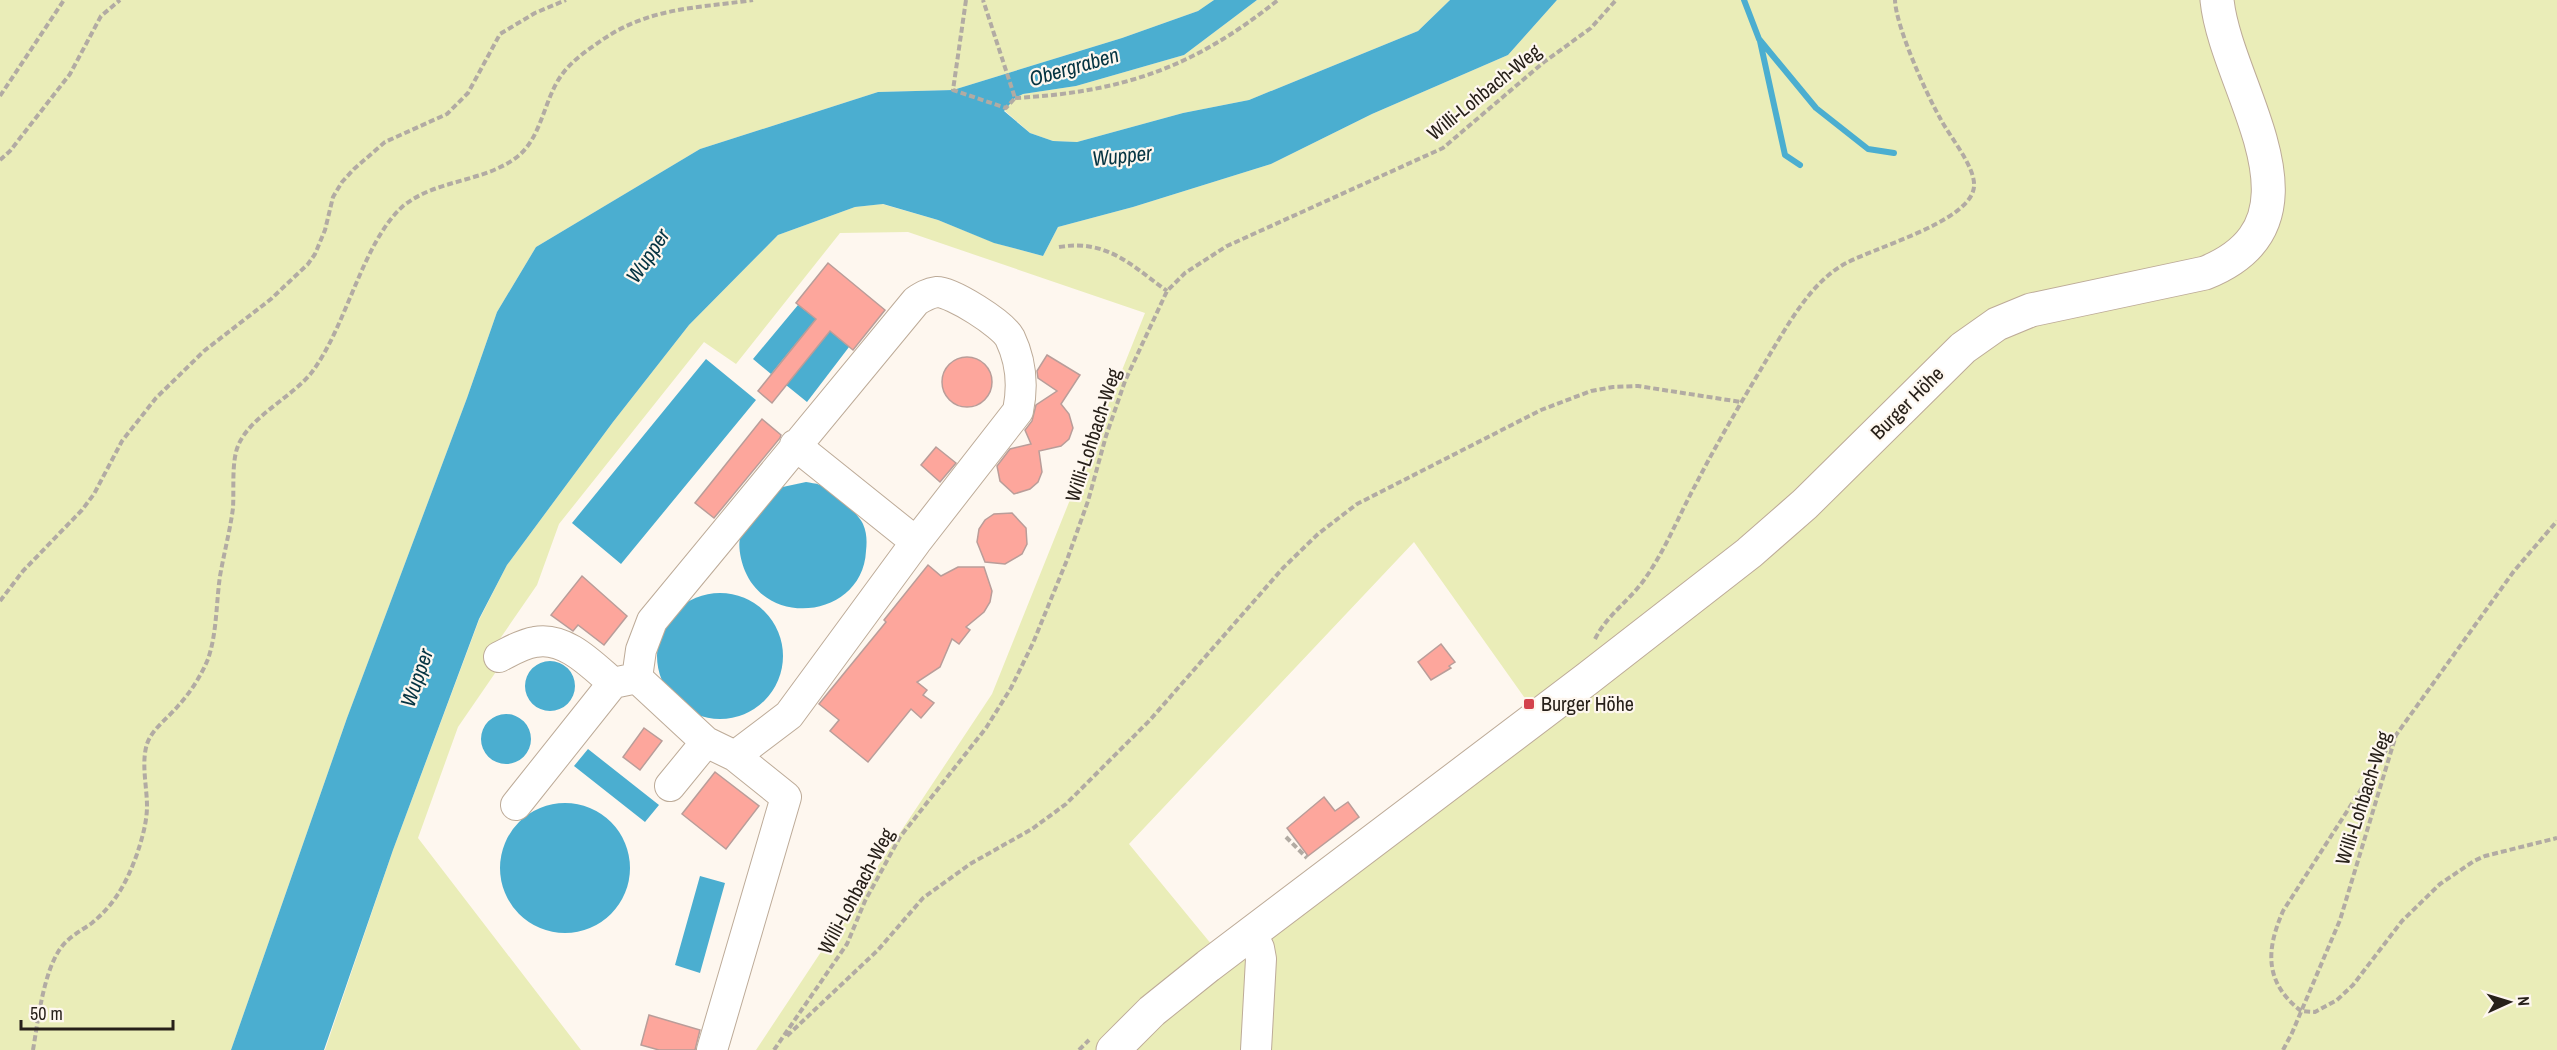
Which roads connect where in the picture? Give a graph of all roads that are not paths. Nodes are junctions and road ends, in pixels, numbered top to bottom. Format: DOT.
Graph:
graph roads {
  1 [pos="2217,0"];
  2 [pos="795,445"];
  3 [pos="916,542"];
  4 [pos="499,657"];
  5 [pos="625,681"];
  6 [pos="706,742"];
  7 [pos="735,756"];
  8 [pos="670,786"];
  9 [pos="516,805"];
  10 [pos="1251,933"];
  11 [pos="712,1050"];
  12 [pos="1113,1050"];
  13 [pos="1256,1050"];
  1 -- 10 [label="main road, Burger Höhe"];
  2 -- 3 [label="lane"];
  2 -- 3 [label="lane"];
  2 -- 5 [label="lane"];
  3 -- 7 [label="lane"];
  4 -- 5 [label="lane"];
  5 -- 6 [label="lane"];
  5 -- 9 [label="lane"];
  6 -- 7 [label="lane"];
  6 -- 8 [label="lane"];
  7 -- 11 [label="lane"];
  10 -- 12 [label="main road, Burger Höhe"];
  10 -- 13 [label="lane"];
}
